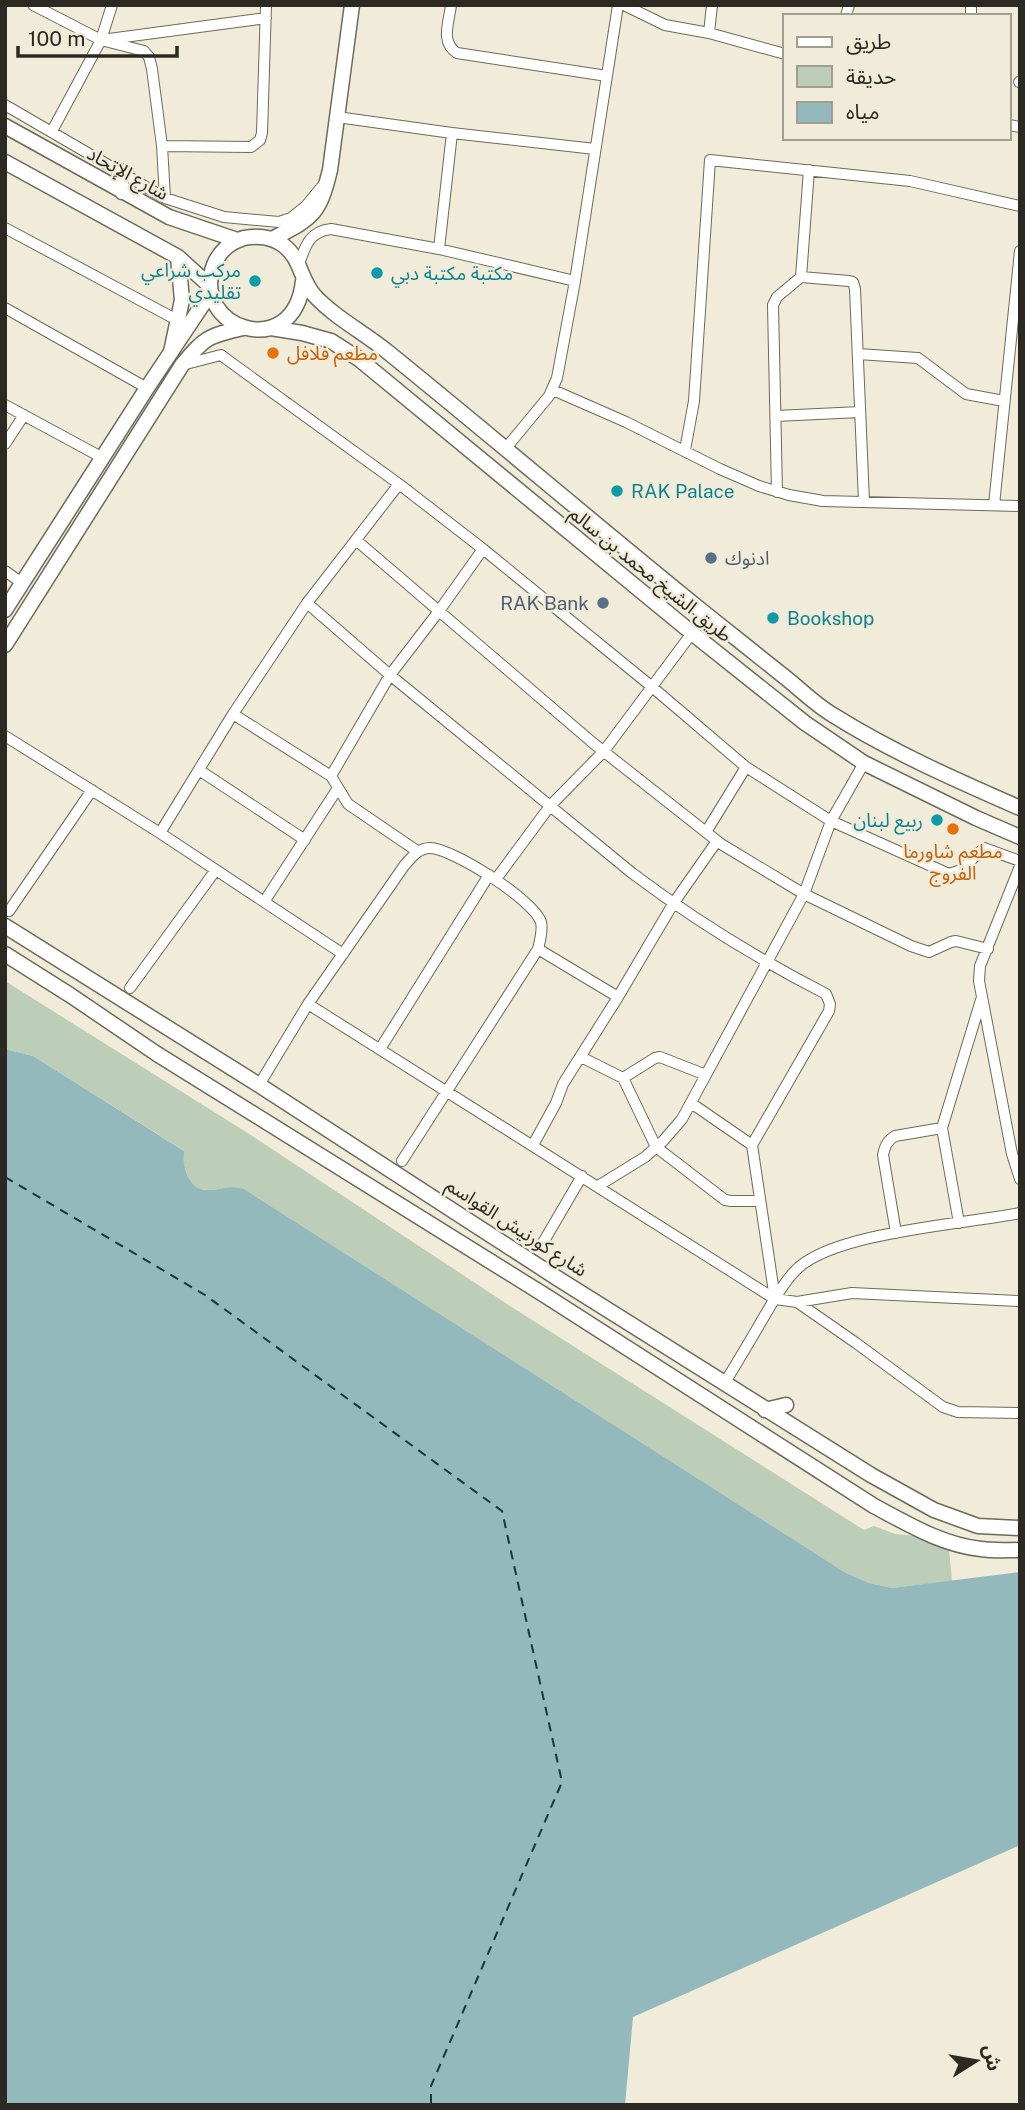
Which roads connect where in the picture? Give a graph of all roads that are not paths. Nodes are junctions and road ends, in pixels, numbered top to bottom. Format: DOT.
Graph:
graph roads {
  1 [pos="33,5"];
  2 [pos="113,5"];
  3 [pos="266,5"];
  4 [pos="352,5"];
  5 [pos="451,5"];
  6 [pos="621,5"];
  7 [pos="712,5"];
  8 [pos="266,18"];
  9 [pos="709,33"];
  10 [pos="101,40"];
  11 [pos="783,53"];
  12 [pos="607,76"];
  13 [pos="5,105"];
  14 [pos="337,117"];
  15 [pos="5,126"];
  16 [pos="52,131"];
  17 [pos="452,132"];
  18 [pos="162,146"];
  19 [pos="595,149"];
  20 [pos="5,162"];
  21 [pos="809,170"];
  22 [pos="120,171"];
  23 [pos="329,178"];
  24 [pos="122,192"];
  25 [pos="165,198"];
  26 [pos="1020,206"];
  27 [pos="5,228"];
  28 [pos="272,239"];
  29 [pos="237,240"];
  30 [pos="439,248"];
  31 [pos="1020,251"];
  32 [pos="178,257"];
  33 [pos="299,264"];
  34 [pos="801,277"];
  35 [pos="303,281"];
  36 [pos="575,281"];
  37 [pos="211,289"];
  38 [pos="5,309"];
  39 [pos="179,321"];
  40 [pos="243,328"];
  41 [pos="271,328"];
  42 [pos="171,352"];
  43 [pos="858,354"];
  44 [pos="182,365"];
  45 [pos="147,388"];
  46 [pos="553,390"];
  47 [pos="1004,401"];
  48 [pos="5,405"];
  49 [pos="860,412"];
  50 [pos="24,415"];
  51 [pos="775,416"];
  52 [pos="5,444"];
  53 [pos="506,448"];
  54 [pos="685,450"];
  55 [pos="103,458"];
  56 [pos="399,484"];
  57 [pos="777,492"];
  58 [pos="864,502"];
  59 [pos="994,505"];
  60 [pos="1020,506"];
  61 [pos="356,540"];
  62 [pos="483,549"];
  63 [pos="5,571"];
  64 [pos="22,583"];
  65 [pos="307,603"];
  66 [pos="5,610"];
  67 [pos="439,611"];
  68 [pos="692,633"];
  69 [pos="5,645"];
  70 [pos="390,676"];
  71 [pos="651,686"];
  72 [pos="233,714"];
  73 [pos="5,736"];
  74 [pos="604,751"];
  75 [pos="864,763"];
  76 [pos="746,767"];
  77 [pos="199,770"];
  78 [pos="331,776"];
  79 [pos="338,788"];
  80 [pos="92,790"];
  81 [pos="550,806"];
  82 [pos="1020,808"];
  83 [pos="831,821"];
  84 [pos="706,832"];
  85 [pos="160,833"];
  86 [pos="1020,837"];
  87 [pos="304,840"];
  88 [pos="717,841"];
  89 [pos="417,851"];
  90 [pos="1020,861"];
  91 [pos="1020,866"];
  92 [pos="215,871"];
  93 [pos="492,877"];
  94 [pos="804,894"];
  95 [pos="264,902"];
  96 [pos="673,904"];
  97 [pos="9,911"];
  98 [pos="5,926"];
  99 [pos="538,949"];
  100 [pos="988,949"];
  101 [pos="5,954"];
  102 [pos="344,954"];
  103 [pos="768,964"];
  104 [pos="130,988"];
  105 [pos="982,996"];
  106 [pos="618,997"];
  107 [pos="308,1004"];
  108 [pos="380,1049"];
  109 [pos="581,1057"];
  110 [pos="706,1075"];
  111 [pos="623,1077"];
  112 [pos="259,1085"];
  113 [pos="447,1090"];
  114 [pos="691,1103"];
  115 [pos="942,1128"];
  116 [pos="533,1145"];
  117 [pos="752,1145"];
  118 [pos="656,1147"];
  119 [pos="402,1161"];
  120 [pos="582,1176"];
  121 [pos="1020,1179"];
  122 [pos="598,1186"];
  123 [pos="760,1201"];
  124 [pos="1020,1213"];
  125 [pos="959,1223"];
  126 [pos="896,1233"];
  127 [pos="541,1245"];
  128 [pos="775,1299"];
  129 [pos="1020,1301"];
  130 [pos="797,1302"];
  131 [pos="724,1384"];
  132 [pos="786,1405"];
  133 [pos="765,1410"];
  134 [pos="1020,1413"];
  135 [pos="1020,1528"];
  136 [pos="1020,1550"];
  1 -- 10 [label="street"];
  2 -- 10 [label="street"];
  3 -- 8 [label="street"];
  4 -- 14 [label="main road"];
  5 -- 12 [label="street"];
  6 -- 9 [label="street"];
  6 -- 12 [label="street"];
  7 -- 9 [label="street"];
  8 -- 10 [label="street"];
  8 -- 18 [label="street"];
  9 -- 11 [label="street"];
  10 -- 16 [label="street"];
  10 -- 18 [label="street"];
  12 -- 19 [label="street"];
  13 -- 16 [label="street"];
  14 -- 17 [label="street"];
  14 -- 23 [label="main road"];
  15 -- 24 [label="main road, شارع الإتحاد"];
  16 -- 22 [label="street"];
  17 -- 19 [label="street"];
  17 -- 30 [label="street"];
  18 -- 25 [label="street"];
  19 -- 36 [label="street"];
  20 -- 32 [label="main road"];
  21 -- 26 [label="street"];
  21 -- 34 [label="street"];
  21 -- 54 [label="street"];
  22 -- 24 [label="main road"];
  22 -- 25 [label="street"];
  23 -- 25 [label="street"];
  23 -- 28 [label="main road"];
  24 -- 29 [label="main road, شارع الإتحاد"];
  27 -- 39 [label="street"];
  28 -- 29 [label="main road"];
  28 -- 33 [label="main road"];
  29 -- 37 [label="main road"];
  30 -- 33 [label="street"];
  30 -- 36 [label="street"];
  31 -- 47 [label="street"];
  32 -- 37 [label="main road"];
  32 -- 39 [label="main road"];
  33 -- 35 [label="main road"];
  34 -- 43 [label="street"];
  34 -- 51 [label="street"];
  35 -- 41 [label="main road"];
  35 -- 53 [label="main road, طريق الشيخ محمد بن سالم"];
  36 -- 46 [label="street"];
  37 -- 40 [label="main road"];
  37 -- 42 [label="main road"];
  38 -- 45 [label="street"];
  39 -- 42 [label="main road"];
  40 -- 41 [label="main road"];
  40 -- 44 [label="main road"];
  41 -- 68 [label="main road, طريق الشيخ محمد بن سالم"];
  42 -- 45 [label="main road"];
  43 -- 47 [label="street"];
  43 -- 49 [label="street"];
  44 -- 56 [label="street"];
  44 -- 69 [label="main road"];
  45 -- 55 [label="main road"];
  46 -- 53 [label="street"];
  46 -- 54 [label="street"];
  47 -- 59 [label="street"];
  48 -- 50 [label="street"];
  49 -- 51 [label="street"];
  49 -- 58 [label="street"];
  50 -- 52 [label="street"];
  50 -- 55 [label="street"];
  51 -- 57 [label="street"];
  53 -- 82 [label="main road, طريق الشيخ محمد بن سالم"];
  54 -- 57 [label="street"];
  55 -- 64 [label="main road"];
  56 -- 61 [label="street"];
  56 -- 62 [label="street"];
  57 -- 58 [label="street"];
  58 -- 59 [label="street"];
  59 -- 60 [label="street"];
  61 -- 65 [label="street"];
  61 -- 67 [label="street"];
  62 -- 67 [label="street"];
  62 -- 71 [label="street"];
  63 -- 64 [label="street"];
  64 -- 66 [label="main road"];
  65 -- 70 [label="street"];
  65 -- 72 [label="street"];
  67 -- 70 [label="street"];
  67 -- 74 [label="street"];
  68 -- 71 [label="street"];
  68 -- 75 [label="main road, طريق الشيخ محمد بن سالم"];
  70 -- 78 [label="street"];
  70 -- 81 [label="street"];
  71 -- 74 [label="street"];
  71 -- 76 [label="street"];
  72 -- 77 [label="street"];
  72 -- 78 [label="street"];
  73 -- 80 [label="street"];
  74 -- 81 [label="street"];
  74 -- 84 [label="street"];
  75 -- 83 [label="street"];
  75 -- 86 [label="main road, طريق الشيخ محمد بن سالم"];
  76 -- 83 [label="street"];
  76 -- 84 [label="street"];
  77 -- 85 [label="street"];
  77 -- 87 [label="street"];
  78 -- 79 [label="street"];
  79 -- 87 [label="street"];
  79 -- 89 [label="street"];
  80 -- 85 [label="street"];
  80 -- 97 [label="street"];
  81 -- 93 [label="street"];
  81 -- 96 [label="street"];
  83 -- 90 [label="street"];
  83 -- 94 [label="street"];
  84 -- 88 [label="street"];
  85 -- 92 [label="street"];
  87 -- 95 [label="street"];
  88 -- 94 [label="street"];
  88 -- 96 [label="street"];
  89 -- 93 [label="street"];
  89 -- 102 [label="street"];
  91 -- 100 [label="street"];
  92 -- 95 [label="street"];
  92 -- 104 [label="street"];
  93 -- 99 [label="street"];
  93 -- 108 [label="street"];
  94 -- 100 [label="street"];
  94 -- 103 [label="street"];
  95 -- 102 [label="street"];
  96 -- 103 [label="street"];
  96 -- 106 [label="street"];
  98 -- 112 [label="main road, شارع كورنيش القواسم"];
  99 -- 106 [label="street"];
  99 -- 113 [label="street"];
  100 -- 105 [label="street"];
  101 -- 136 [label="main road"];
  102 -- 107 [label="street"];
  103 -- 110 [label="street"];
  103 -- 117 [label="street"];
  105 -- 115 [label="street"];
  105 -- 121 [label="street"];
  106 -- 109 [label="street"];
  107 -- 108 [label="street"];
  107 -- 112 [label="street"];
  108 -- 113 [label="street"];
  109 -- 111 [label="street"];
  109 -- 116 [label="street"];
  110 -- 111 [label="street"];
  110 -- 114 [label="street"];
  111 -- 118 [label="street"];
  112 -- 131 [label="main road, شارع كورنيش القواسم"];
  113 -- 116 [label="street"];
  113 -- 119 [label="street"];
  114 -- 117 [label="street"];
  114 -- 118 [label="street"];
  115 -- 125 [label="street"];
  115 -- 126 [label="street"];
  116 -- 120 [label="street"];
  117 -- 123 [label="street"];
  118 -- 122 [label="street"];
  118 -- 123 [label="street"];
  120 -- 122 [label="street"];
  120 -- 127 [label="street"];
  122 -- 128 [label="street"];
  123 -- 128 [label="street"];
  124 -- 125 [label="street"];
  125 -- 126 [label="street"];
  126 -- 128 [label="street"];
  128 -- 130 [label="street"];
  128 -- 131 [label="street"];
  129 -- 130 [label="street"];
  130 -- 134 [label="street"];
  131 -- 133 [label="main road, شارع كورنيش القواسم"];
  132 -- 133 [label="main road"];
  133 -- 135 [label="main road, شارع كورنيش القواسم"];
}
